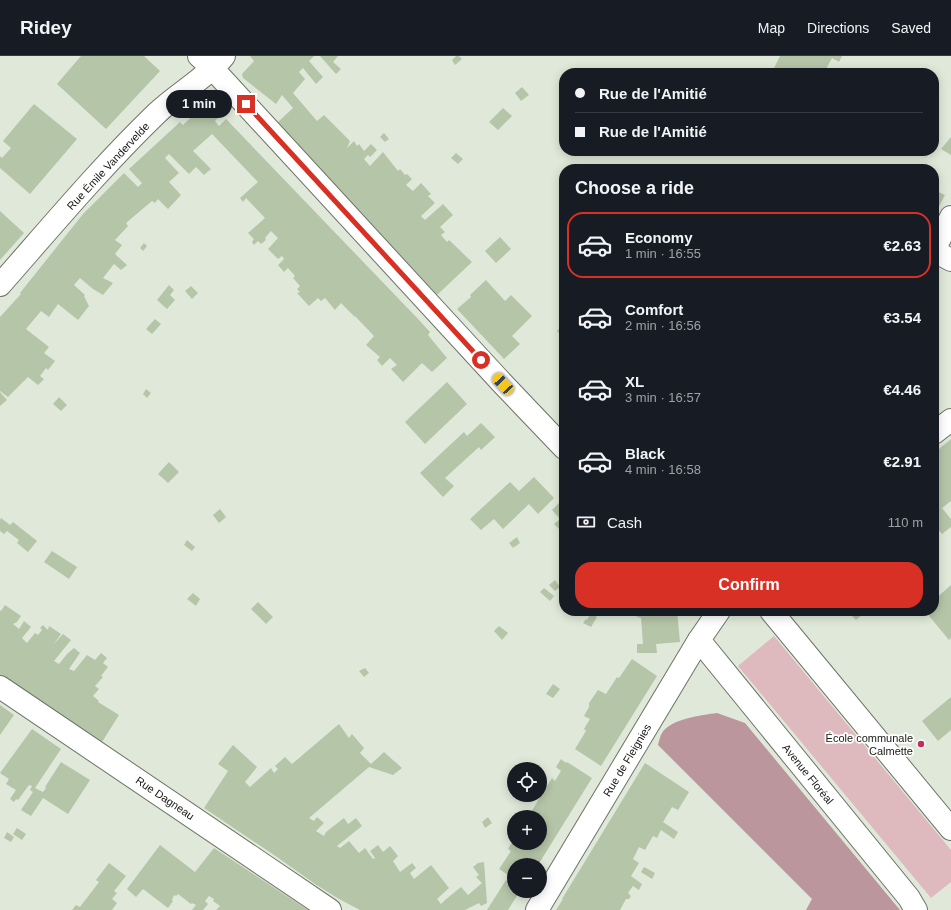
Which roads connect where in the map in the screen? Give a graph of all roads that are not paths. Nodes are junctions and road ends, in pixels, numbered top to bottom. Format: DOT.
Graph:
graph roads {
  1 [pos="212,60"];
  2 [pos="951,217"];
  3 [pos="939,241"];
  4 [pos="939,254"];
  5 [pos="951,260"];
  6 [pos="0,285"];
  7 [pos="951,420"];
  8 [pos="939,430"];
  9 [pos="559,443"];
  10 [pos="716,616"];
  11 [pos="775,616"];
  12 [pos="699,640"];
  13 [pos="0,687"];
  14 [pos="951,829"];
  15 [pos="330,910"];
  16 [pos="537,910"];
  17 [pos="916,910"];
  1 -- 6 [label="street, Rue Émile Vandervelde"];
  1 -- 9 [label="street"];
  2 -- 3 [label="street"];
  4 -- 5 [label="street"];
  7 -- 8 [label="street"];
  10 -- 12 [label="street, Rue de Fleignies"];
  11 -- 14 [label="street"];
  12 -- 16 [label="street, Rue de Fleignies"];
  12 -- 17 [label="street, Avenue Floréal"];
  13 -- 15 [label="street, Rue Dagneau"];
}
